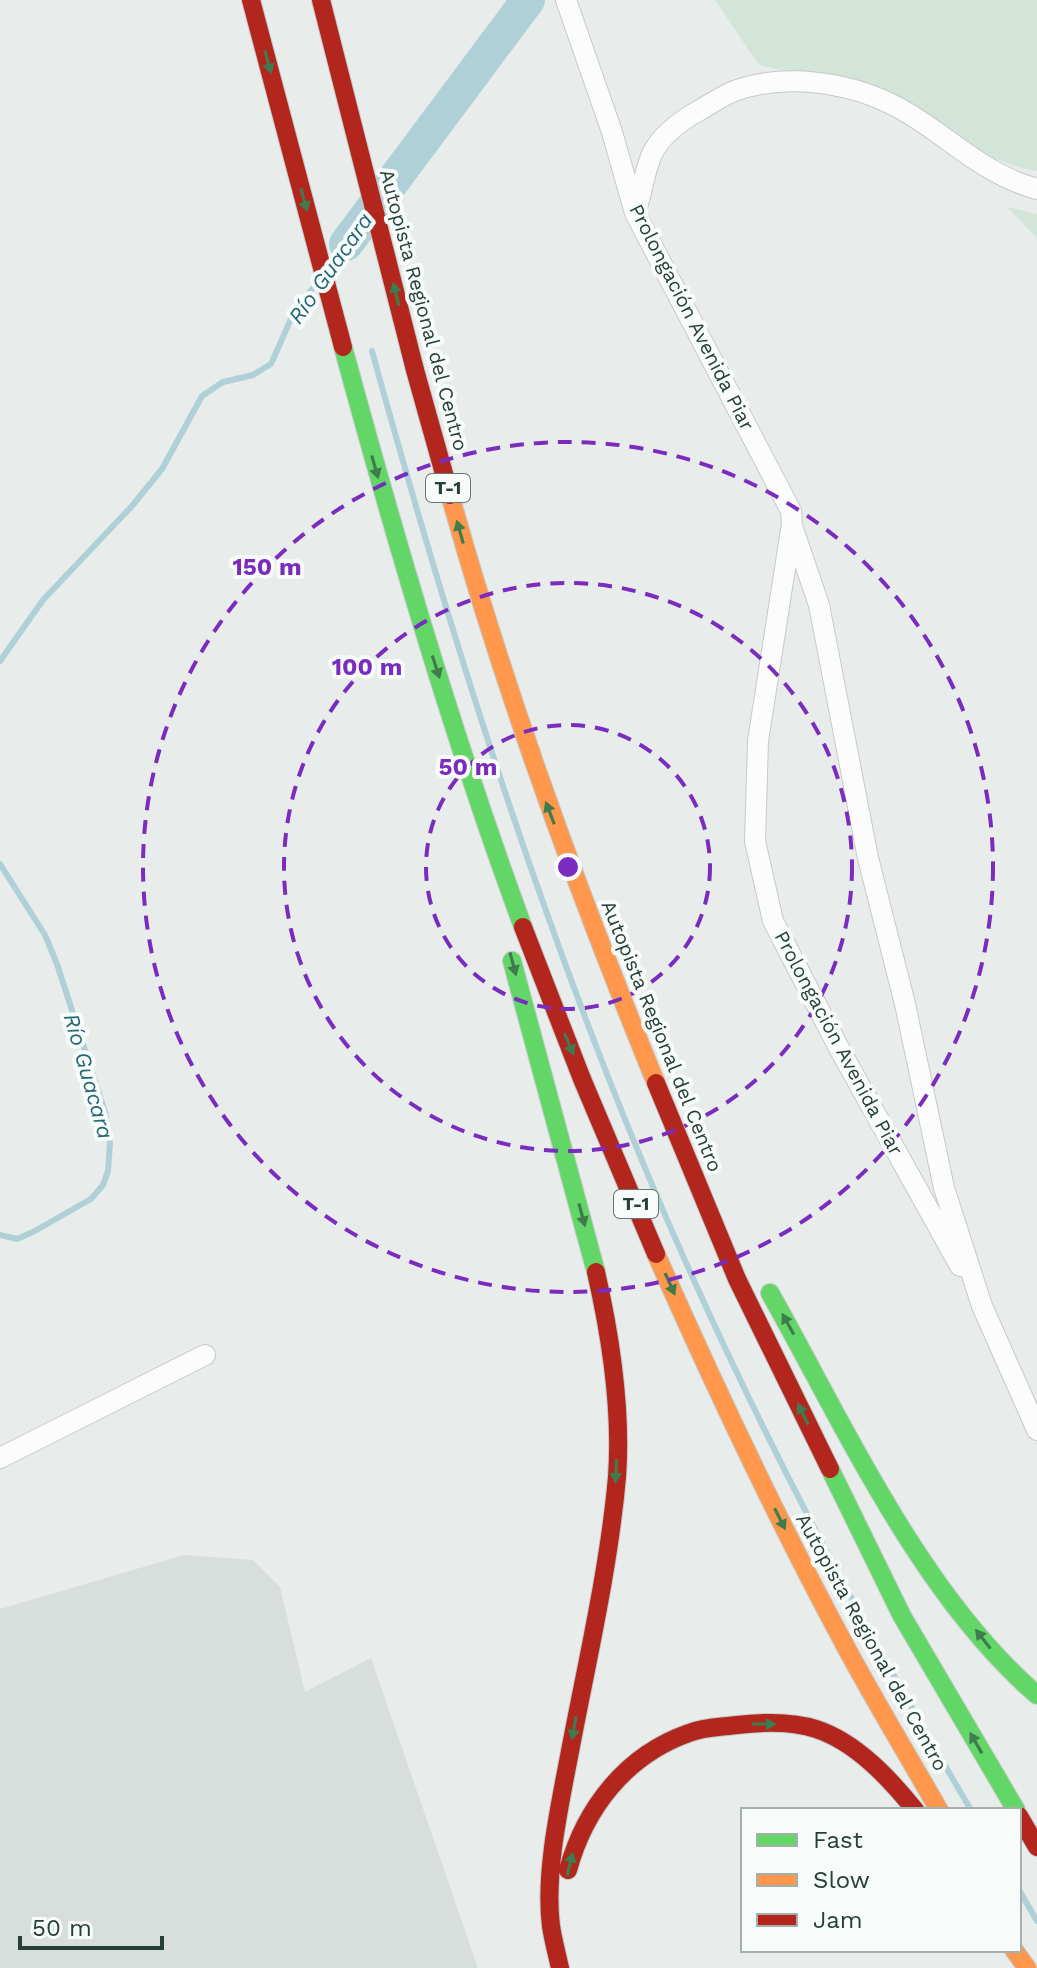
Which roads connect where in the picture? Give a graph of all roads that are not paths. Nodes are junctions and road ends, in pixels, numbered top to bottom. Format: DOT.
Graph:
graph roads {
  1 [pos="251,0"];
  2 [pos="321,0"];
  3 [pos="568,6"];
  4 [pos="612,132"];
  5 [pos="652,153"];
  6 [pos="1037,189"];
  7 [pos="635,213"];
  8 [pos="792,526"];
  9 [pos="404,566"];
  10 [pos="610,971"];
  11 [pos="741,1241"];
  12 [pos="762,1278"];
  13 [pos="982,1306"];
  14 [pos="205,1355"];
  15 [pos="1037,1430"];
  16 [pos="0,1458"];
  17 [pos="1037,1695"];
  18 [pos="913,1808"];
  19 [pos="938,1808"];
  20 [pos="1015,1808"];
  21 [pos="1021,1819"];
  22 [pos="1037,1847"];
  23 [pos="560,1968"];
  24 [pos="572,1968"];
  1 -- 9 [label="highway, Autopista Regional del Centro / T-1, one-way"];
  10 -- 2 [label="highway, Autopista Regional del Centro / T-1, one-way"];
  3 -- 4 [label="street, Prolongación Avenida Piar"];
  4 -- 5 [label="street"];
  4 -- 7 [label="street, Prolongación Avenida Piar"];
  5 -- 6 [label="street"];
  5 -- 7 [label="street"];
  7 -- 8 [label="street, Prolongación Avenida Piar"];
  8 -- 13 [label="street, Prolongación Avenida Piar"];
  8 -- 13 [label="street, Prolongación Avenida Piar"];
  9 -- 19 [label="highway, Autopista Regional del Centro / T-1, one-way"];
  9 -- 23 [label="highway, one-way"];
  10 -- 11 [label="highway"];
  20 -- 10 [label="highway, Autopista Regional del Centro / T-1, one-way"];
  17 -- 12 [label="highway, one-way"];
  13 -- 15 [label="street, Prolongación Avenida Piar"];
  14 -- 16 [label="street"];
  24 -- 18 [label="highway, one-way"];
  21 -- 22 [label="highway"];
}
